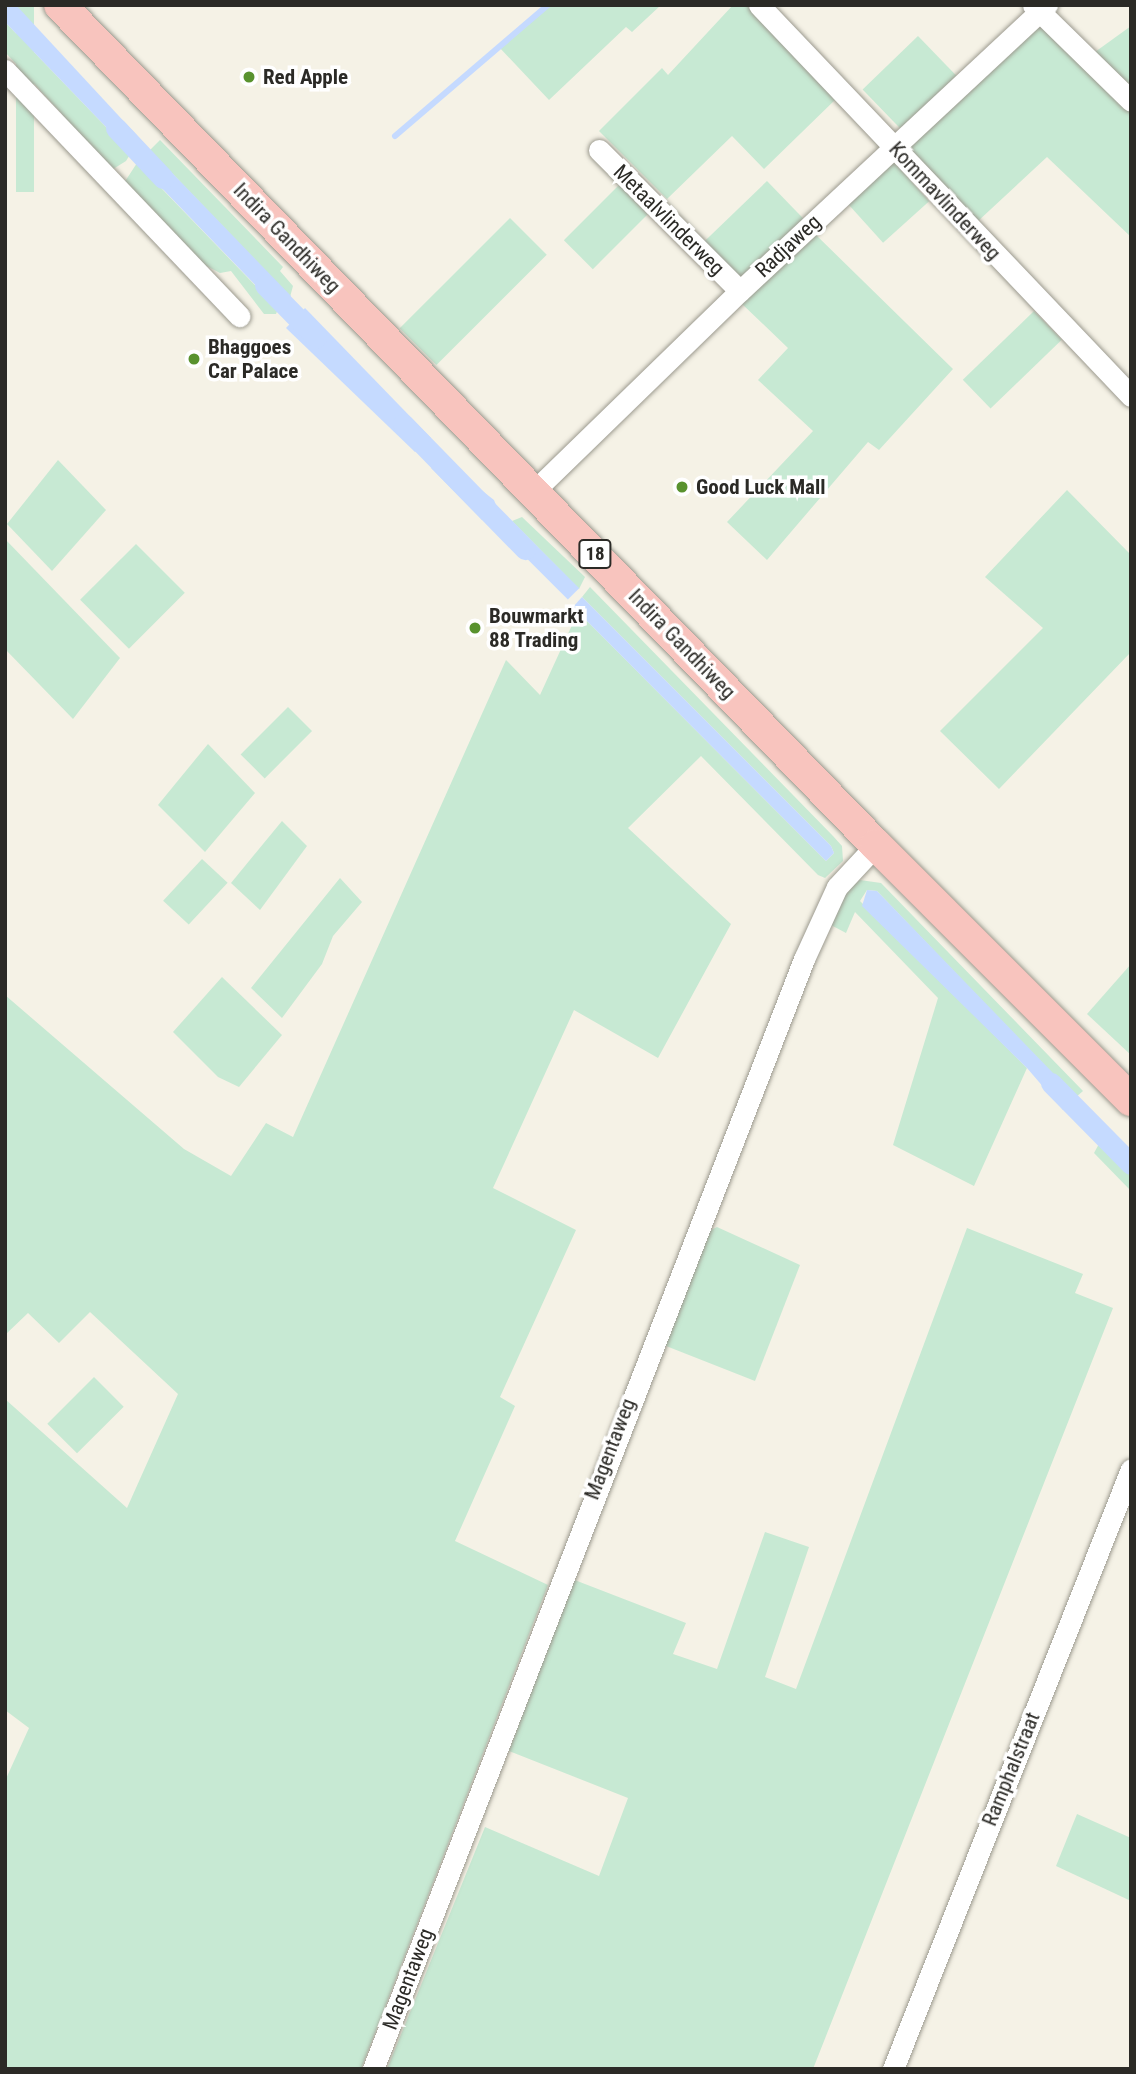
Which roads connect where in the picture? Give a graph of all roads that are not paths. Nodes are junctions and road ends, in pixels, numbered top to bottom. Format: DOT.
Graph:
graph roads {
  1 [pos="60,5"];
  2 [pos="760,5"];
  3 [pos="1039,7"];
  4 [pos="5,70"];
  5 [pos="1131,101"];
  6 [pos="894,147"];
  7 [pos="599,150"];
  8 [pos="740,291"];
  9 [pos="239,316"];
  10 [pos="1131,396"];
  11 [pos="534,491"];
  12 [pos="876,845"];
  13 [pos="1131,1100"];
  14 [pos="1131,1469"];
  15 [pos="373,2069"];
  16 [pos="893,2069"];
  1 -- 11 [label="main road, Indira Gandhiweg / 18"];
  2 -- 6 [label="street, Kommavlinderweg"];
  3 -- 5 [label="street"];
  3 -- 6 [label="street, Radjaweg"];
  4 -- 9 [label="street"];
  6 -- 8 [label="street, Radjaweg"];
  6 -- 10 [label="street, Kommavlinderweg"];
  7 -- 8 [label="street, Metaalvlinderweg"];
  8 -- 11 [label="street, Radjaweg"];
  11 -- 12 [label="main road, Indira Gandhiweg / 18"];
  12 -- 13 [label="main road, Indira Gandhiweg / 18"];
  12 -- 15 [label="street, Magentaweg"];
  14 -- 16 [label="street, Ramphalstraat"];
}
